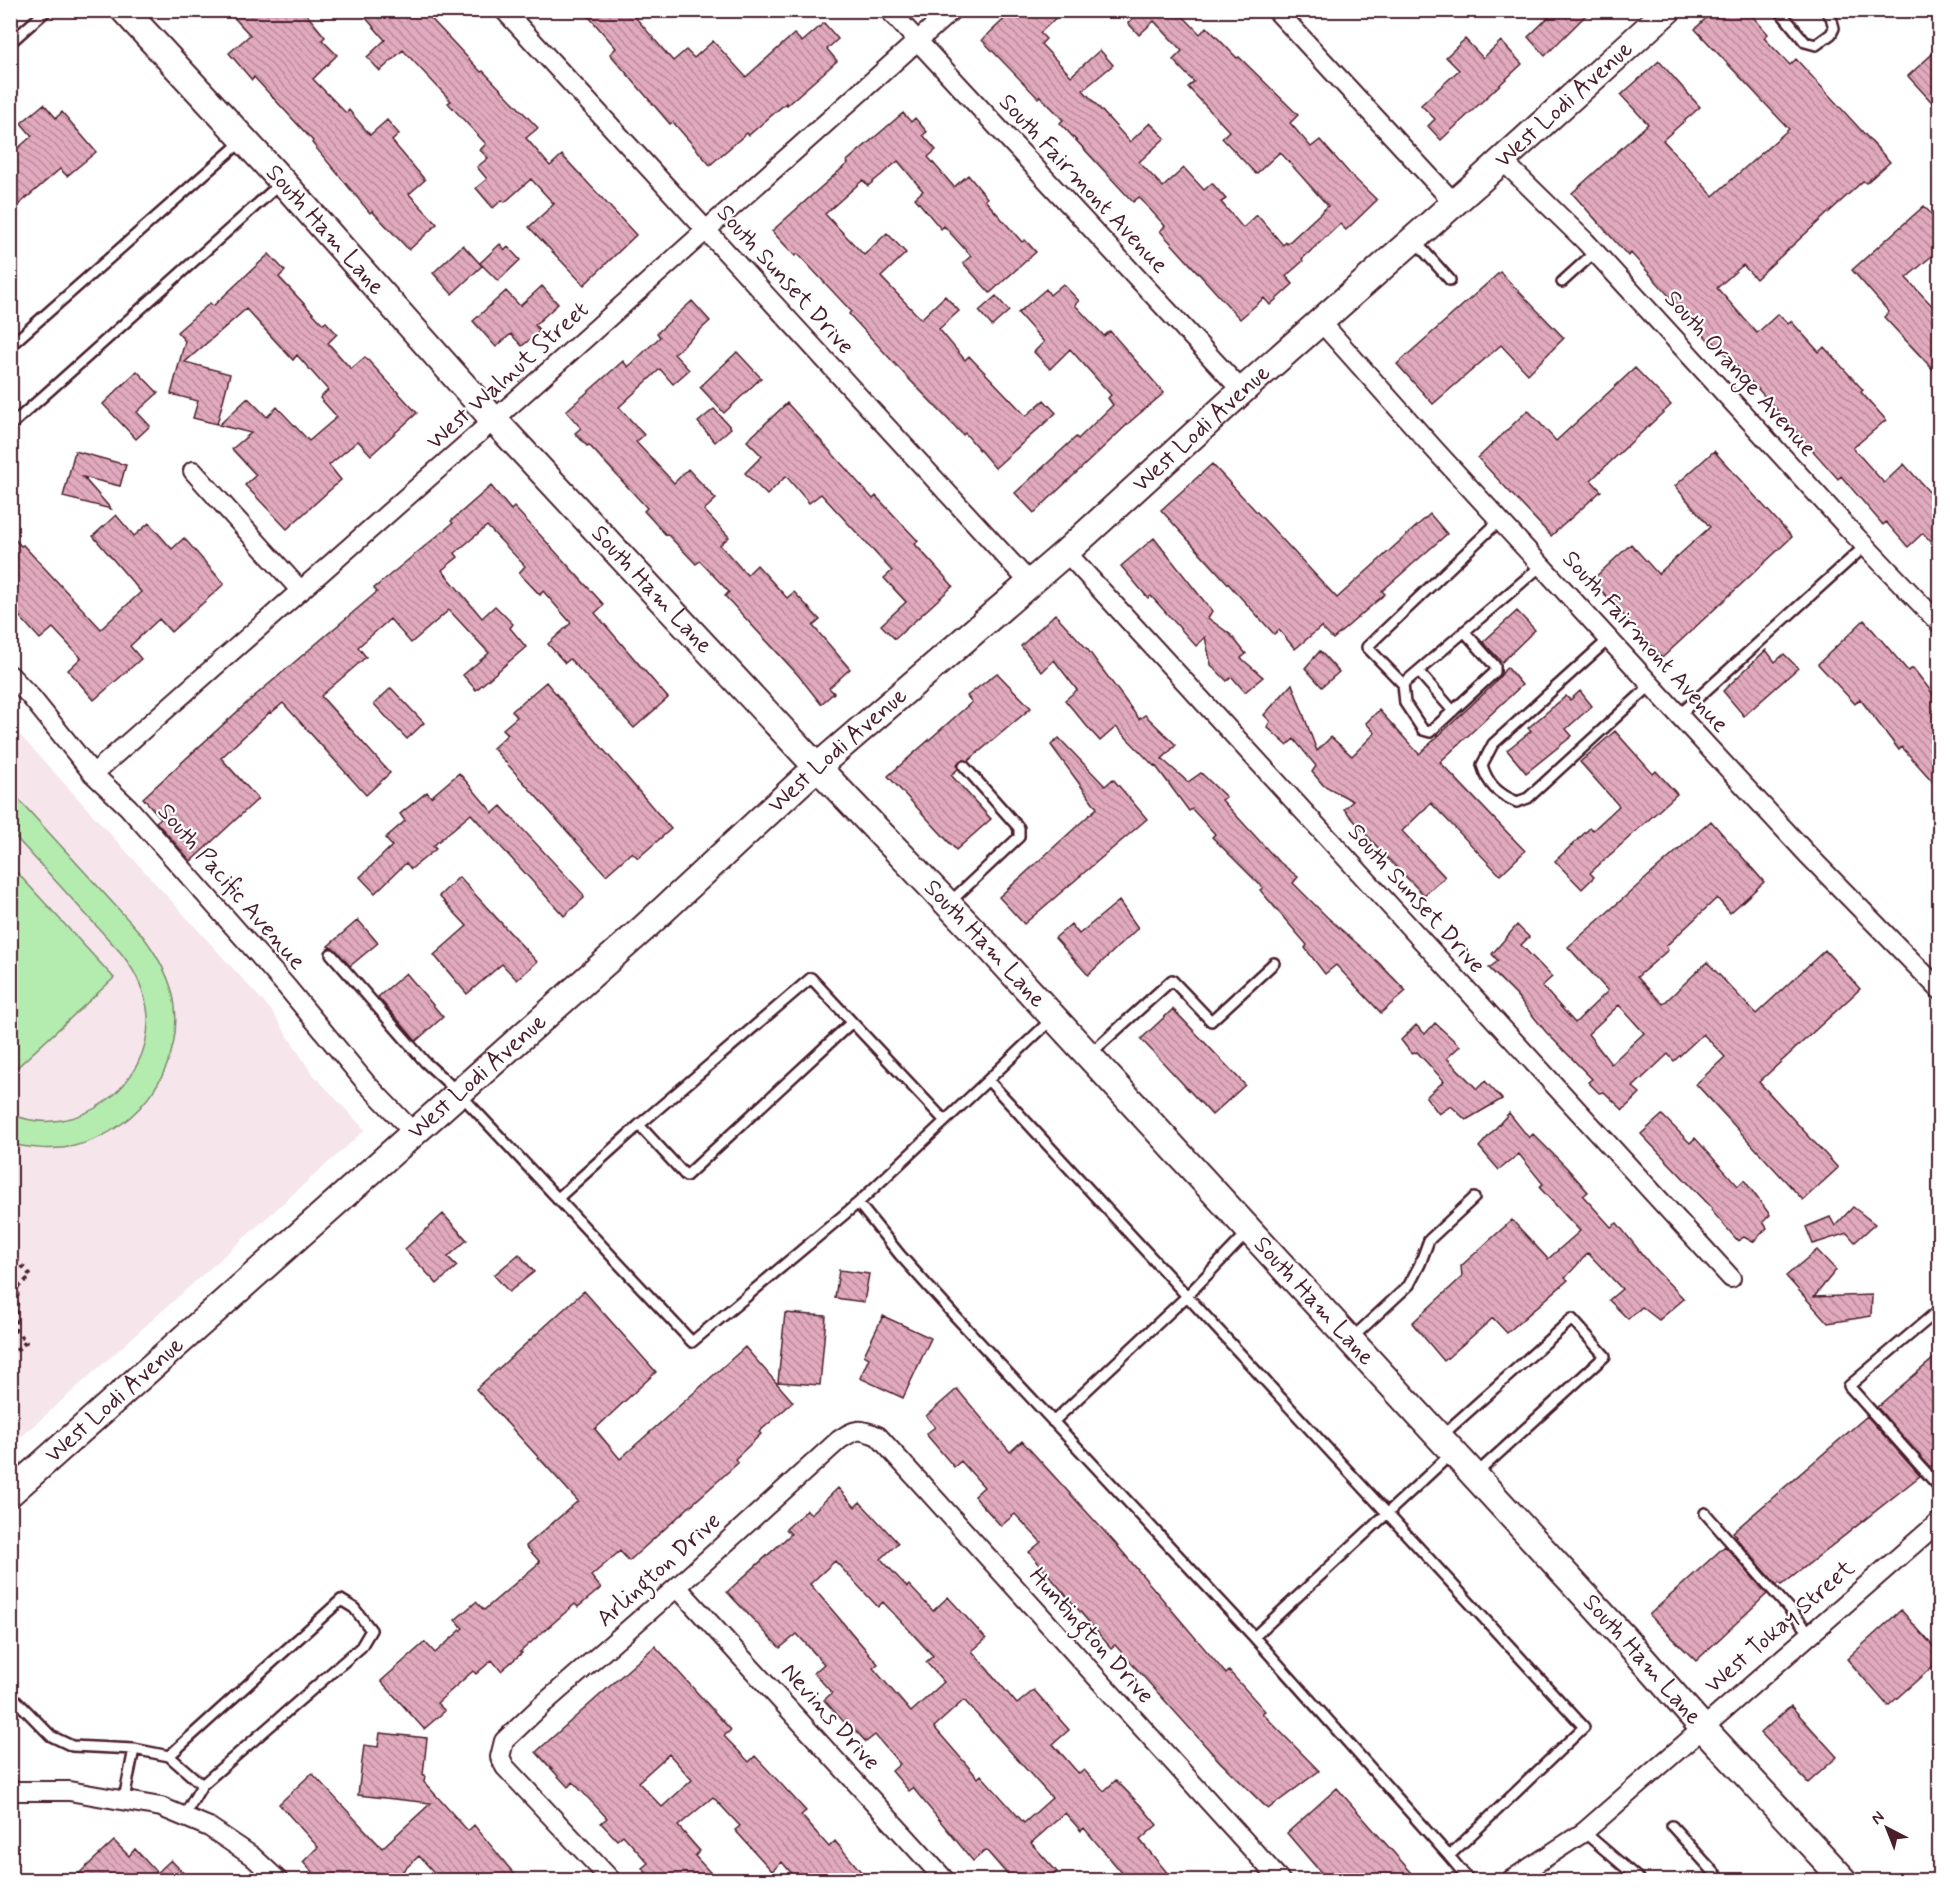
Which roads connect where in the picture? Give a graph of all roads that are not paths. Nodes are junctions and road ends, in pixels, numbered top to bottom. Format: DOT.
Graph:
graph roads {
  1 [pos="47,10"];
  2 [pos="124,10"];
  3 [pos="504,10"];
  4 [pos="889,10"];
  5 [pos="952,10"];
  6 [pos="1276,10"];
  7 [pos="1668,10"];
  8 [pos="1779,10"];
  9 [pos="1828,14"];
  10 [pos="917,41"];
  11 [pos="10,43"];
  12 [pos="244,139"];
  13 [pos="1502,160"];
  14 [pos="282,181"];
  15 [pos="1454,203"];
  16 [pos="707,231"];
  17 [pos="1413,239"];
  18 [pos="1595,252"];
  19 [pos="1450,280"];
  20 [pos="1562,282"];
  21 [pos="1321,322"];
  22 [pos="10,346"];
  23 [pos="1242,391"];
  24 [pos="494,420"];
  25 [pos="10,426"];
  26 [pos="193,471"];
  27 [pos="1500,520"];
  28 [pos="1865,546"];
  29 [pos="1066,552"];
  30 [pos="1542,565"];
  31 [pos="1030,583"];
  32 [pos="301,591"];
  33 [pos="1940,624"];
  34 [pos="1464,631"];
  35 [pos="1609,639"];
  36 [pos="1418,671"];
  37 [pos="10,675"];
  38 [pos="1403,684"];
  39 [pos="1651,685"];
  40 [pos="1453,711"];
  41 [pos="1679,716"];
  42 [pos="964,766"];
  43 [pos="817,767"];
  44 [pos="93,774"];
  45 [pos="948,903"];
  46 [pos="331,954"];
  47 [pos="1274,963"];
  48 [pos="1940,990"];
  49 [pos="1054,1017"];
  50 [pos="852,1022"];
  51 [pos="1089,1055"];
  52 [pos="988,1080"];
  53 [pos="459,1093"];
  54 [pos="945,1121"];
  55 [pos="639,1125"];
  56 [pos="414,1133"];
  57 [pos="1474,1198"];
  58 [pos="556,1199"];
  59 [pos="858,1203"];
  60 [pos="1249,1231"];
  61 [pos="1731,1278"];
  62 [pos="1187,1296"];
  63 [pos="1940,1309"];
  64 [pos="1349,1340"];
  65 [pos="1053,1422"];
  66 [pos="862,1430"];
  67 [pos="1446,1445"];
  68 [pos="1474,1475"];
  69 [pos="1940,1488"];
  70 [pos="10,1493"];
  71 [pos="1705,1513"];
  72 [pos="1387,1514"];
  73 [pos="1940,1521"];
  74 [pos="677,1587"];
  75 [pos="1810,1633"];
  76 [pos="1254,1637"];
  77 [pos="10,1694"];
  78 [pos="1703,1728"];
  79 [pos="134,1749"];
  80 [pos="169,1756"];
  81 [pos="202,1785"];
  82 [pos="10,1791"];
  83 [pos="124,1799"];
  84 [pos="184,1816"];
  85 [pos="1672,1826"];
  86 [pos="1584,1832"];
  87 [pos="1449,1856"];
  88 [pos="1839,1879"];
  89 [pos="278,1881"];
  90 [pos="611,1881"];
  91 [pos="945,1881"];
  92 [pos="1280,1881"];
  93 [pos="1469,1881"];
  94 [pos="1511,1881"];
  95 [pos="1640,1881"];
  96 [pos="1721,1881"];
  1 -- 11 [label="lane"];
  2 -- 12 [label="main road, South Ham Lane"];
  3 -- 16 [label="street, South Sunset Drive"];
  4 -- 10 [label="street, South Fairmont Avenue"];
  5 -- 10 [label="street, West Walnut Street"];
  6 -- 15 [label="street"];
  7 -- 13 [label="main road, West Lodi Avenue"];
  8 -- 9 [label="lane"];
  10 -- 16 [label="street, West Walnut Street"];
  10 -- 23 [label="street, South Fairmont Avenue"];
  12 -- 14 [label="main road, South Ham Lane"];
  12 -- 22 [label="lane"];
  13 -- 15 [label="main road, West Lodi Avenue"];
  13 -- 18 [label="street, South Orange Avenue"];
  14 -- 24 [label="main road, South Ham Lane"];
  14 -- 25 [label="lane"];
  15 -- 17 [label="main road, West Lodi Avenue"];
  16 -- 24 [label="street, West Walnut Street"];
  16 -- 31 [label="street, South Sunset Drive"];
  17 -- 19 [label="lane"];
  17 -- 21 [label="main road, West Lodi Avenue"];
  18 -- 20 [label="lane"];
  18 -- 28 [label="street, South Orange Avenue"];
  21 -- 23 [label="main road, West Lodi Avenue"];
  21 -- 27 [label="street, South Fairmont Avenue"];
  23 -- 29 [label="main road, West Lodi Avenue"];
  24 -- 32 [label="street, West Walnut Street"];
  24 -- 43 [label="main road, South Ham Lane"];
  26 -- 32 [label="street"];
  27 -- 30 [label="street, South Fairmont Avenue"];
  27 -- 38 [label="lane"];
  28 -- 33 [label="street, South Orange Avenue"];
  28 -- 41 [label="lane"];
  29 -- 31 [label="main road, West Lodi Avenue"];
  29 -- 61 [label="street, South Sunset Drive"];
  30 -- 34 [label="lane"];
  30 -- 35 [label="street, South Fairmont Avenue"];
  31 -- 43 [label="main road, West Lodi Avenue"];
  32 -- 44 [label="street, West Walnut Street"];
  34 -- 36 [label="lane"];
  34 -- 40 [label="lane"];
  35 -- 39 [label="street, South Fairmont Avenue"];
  35 -- 39 [label="lane"];
  36 -- 38 [label="lane"];
  36 -- 40 [label="lane"];
  37 -- 44 [label="street, South Pacific Avenue"];
  38 -- 40 [label="lane"];
  39 -- 41 [label="street, South Fairmont Avenue"];
  41 -- 48 [label="street, South Fairmont Avenue"];
  42 -- 45 [label="lane"];
  43 -- 45 [label="main road, South Ham Lane"];
  43 -- 53 [label="main road, West Lodi Avenue"];
  44 -- 56 [label="street, South Pacific Avenue"];
  45 -- 49 [label="main road, South Ham Lane"];
  46 -- 53 [label="lane"];
  47 -- 51 [label="lane"];
  49 -- 51 [label="main road, South Ham Lane"];
  49 -- 52 [label="lane"];
  50 -- 54 [label="lane"];
  50 -- 55 [label="lane"];
  50 -- 55 [label="lane"];
  51 -- 60 [label="main road, South Ham Lane"];
  52 -- 54 [label="lane"];
  52 -- 62 [label="lane"];
  53 -- 56 [label="main road, West Lodi Avenue"];
  53 -- 58 [label="lane"];
  54 -- 59 [label="lane"];
  55 -- 58 [label="lane"];
  56 -- 70 [label="main road, West Lodi Avenue"];
  57 -- 64 [label="lane"];
  58 -- 59 [label="lane"];
  59 -- 65 [label="lane"];
  60 -- 62 [label="lane"];
  60 -- 64 [label="main road, South Ham Lane"];
  62 -- 65 [label="lane"];
  62 -- 72 [label="lane"];
  63 -- 69 [label="lane"];
  64 -- 67 [label="main road, South Ham Lane"];
  65 -- 76 [label="lane"];
  66 -- 74 [label="street, Arlington Drive"];
  66 -- 92 [label="street, Huntington Drive"];
  67 -- 68 [label="main road, South Ham Lane"];
  67 -- 68 [label="lane"];
  67 -- 72 [label="lane"];
  68 -- 78 [label="main road, South Ham Lane"];
  71 -- 75 [label="lane"];
  72 -- 76 [label="lane"];
  72 -- 87 [label="lane"];
  73 -- 75 [label="street, West Tokay Street"];
  74 -- 90 [label="street, Arlington Drive"];
  74 -- 91 [label="street, Nevins Drive"];
  75 -- 78 [label="street, West Tokay Street"];
  76 -- 87 [label="lane"];
  77 -- 79 [label="lane"];
  78 -- 86 [label="street, West Tokay Street"];
  78 -- 88 [label="main road, South Ham Lane"];
  79 -- 80 [label="lane"];
  79 -- 83 [label="lane"];
  80 -- 81 [label="lane"];
  80 -- 81 [label="lane"];
  81 -- 84 [label="lane"];
  82 -- 83 [label="street"];
  83 -- 84 [label="street"];
  84 -- 89 [label="street"];
  85 -- 96 [label="lane"];
  86 -- 94 [label="street, West Tokay Street"];
  86 -- 95 [label="lane"];
  87 -- 93 [label="lane"];
}
